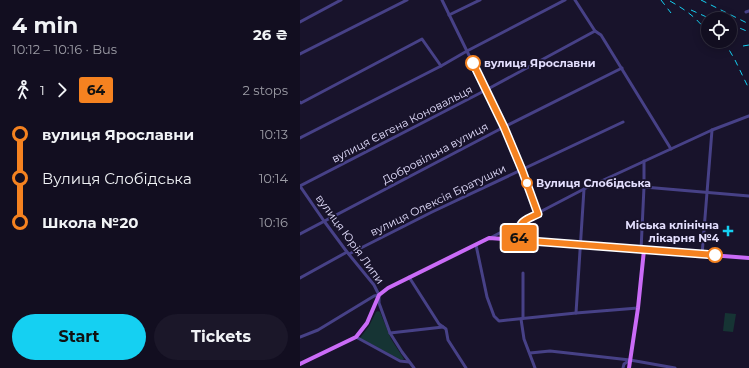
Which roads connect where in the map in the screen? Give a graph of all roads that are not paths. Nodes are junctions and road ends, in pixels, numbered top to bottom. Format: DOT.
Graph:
graph roads {
  1 [pos="341,0"];
  2 [pos="407,0"];
  3 [pos="442,0"];
  4 [pos="480,0"];
  5 [pos="565,0"];
  6 [pos="575,0"];
  7 [pos="449,15"];
  8 [pos="300,22"];
  9 [pos="596,31"];
  10 [pos="467,50"];
  11 [pos="300,54"];
  12 [pos="440,66"];
  13 [pos="622,68"];
  14 [pos="486,90"];
  15 [pos="300,102"];
  16 [pos="749,116"];
  17 [pos="623,122"];
  18 [pos="504,127"];
  19 [pos="712,130"];
  20 [pos="300,138"];
  21 [pos="671,149"];
  22 [pos="644,161"];
  23 [pos="522,170"];
  24 [pos="300,186"];
  25 [pos="644,188"];
  26 [pos="584,189"];
  27 [pos="707,193"];
  28 [pos="749,196"];
  29 [pos="538,214"];
  30 [pos="324,221"];
  31 [pos="522,222"];
  32 [pos="300,234"];
  33 [pos="489,238"];
  34 [pos="518,240"];
  35 [pos="476,245"];
  36 [pos="580,245"];
  37 [pos="642,250"];
  38 [pos="348,253"];
  39 [pos="702,254"];
  40 [pos="749,258"];
  41 [pos="523,273"];
  42 [pos="409,277"];
  43 [pos="300,278"];
  44 [pos="379,295"];
  45 [pos="638,308"];
  46 [pos="576,313"];
  47 [pos="522,318"];
  48 [pos="443,327"];
  49 [pos="390,333"];
  50 [pos="300,337"];
  51 [pos="356,337"];
  52 [pos="530,353"];
  53 [pos="630,360"];
  54 [pos="409,362"];
  55 [pos="300,364"];
  56 [pos="414,368"];
  57 [pos="466,368"];
  58 [pos="535,368"];
  59 [pos="623,368"];
  60 [pos="629,368"];
  61 [pos="675,368"];
  1 -- 8 [label="street"];
  2 -- 11 [label="street"];
  3 -- 7 [label="street"];
  4 -- 7 [label="street"];
  5 -- 10 [label="street"];
  6 -- 9 [label="street"];
  7 -- 10 [label="street"];
  9 -- 13 [label="street"];
  9 -- 14 [label="street, вулиця Євгена Коновальця"];
  10 -- 12 [label="street"];
  10 -- 14 [label="street"];
  12 -- 15 [label="street"];
  12 -- 20 [label="street"];
  13 -- 18 [label="street, Добровільна вулиця"];
  13 -- 21 [label="street"];
  14 -- 18 [label="street"];
  14 -- 24 [label="street, вулиця Євгена Коновальця"];
  16 -- 19 [label="street"];
  17 -- 23 [label="street, вулиця Олексія Братушки"];
  18 -- 23 [label="street"];
  18 -- 30 [label="street, Добровільна вулиця"];
  19 -- 21 [label="street"];
  19 -- 27 [label="street"];
  21 -- 22 [label="street"];
  22 -- 25 [label="street"];
  22 -- 26 [label="street"];
  23 -- 29 [label="street"];
  23 -- 38 [label="street, вулиця Олексія Братушки"];
  24 -- 30 [label="street, вулиця Юрія Липи"];
  25 -- 27 [label="street"];
  25 -- 37 [label="street"];
  26 -- 29 [label="street"];
  26 -- 36 [label="street"];
  27 -- 28 [label="street"];
  27 -- 39 [label="street"];
  29 -- 31 [label="street"];
  30 -- 32 [label="street, Добровільна вулиця"];
  30 -- 38 [label="street, вулиця Юрія Липи"];
  31 -- 33 [label="street"];
  31 -- 34 [label="main road"];
  33 -- 34 [label="main road"];
  33 -- 35 [label="main road"];
  34 -- 36 [label="main road"];
  35 -- 42 [label="main road"];
  35 -- 47 [label="street"];
  36 -- 37 [label="main road"];
  36 -- 46 [label="street"];
  37 -- 39 [label="main road"];
  37 -- 45 [label="main road"];
  38 -- 43 [label="street, вулиця Олексія Братушки"];
  38 -- 44 [label="street, вулиця Юрія Липи"];
  39 -- 40 [label="main road"];
  41 -- 47 [label="street"];
  42 -- 44 [label="main road"];
  42 -- 48 [label="street"];
  44 -- 49 [label="street, вулиця Юрія Липи"];
  44 -- 50 [label="street"];
  44 -- 51 [label="main road"];
  45 -- 46 [label="street"];
  45 -- 53 [label="main road"];
  46 -- 47 [label="street"];
  47 -- 52 [label="street"];
  48 -- 49 [label="street"];
  48 -- 57 [label="street"];
  49 -- 54 [label="street, вулиця Юрія Липи"];
  51 -- 54 [label="street"];
  51 -- 55 [label="main road"];
  52 -- 53 [label="street"];
  52 -- 58 [label="street"];
  53 -- 59 [label="street"];
  53 -- 60 [label="main road"];
  53 -- 61 [label="street"];
  54 -- 56 [label="street, вулиця Юрія Липи"];
}
